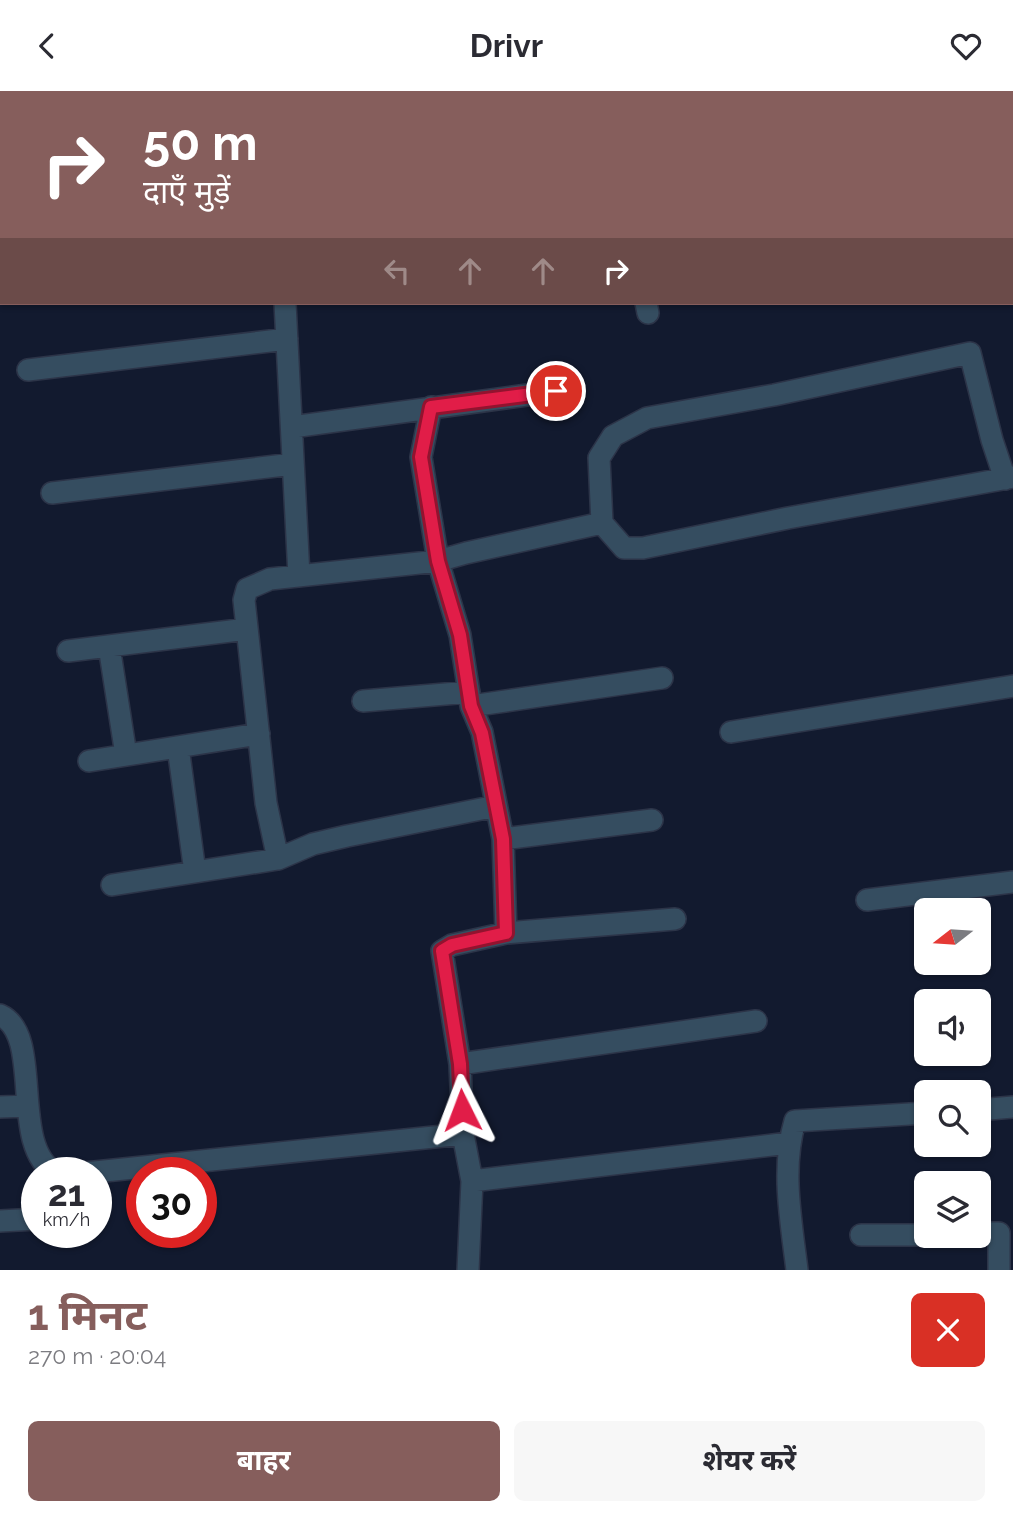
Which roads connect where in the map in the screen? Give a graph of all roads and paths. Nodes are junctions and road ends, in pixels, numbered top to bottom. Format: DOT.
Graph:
graph roads {
  1 [pos="285,305"];
  2 [pos="287,339"];
  3 [pos="28,370"];
  4 [pos="556,391"];
  5 [pos="431,407"];
  6 [pos="292,427"];
  7 [pos="293,464"];
  8 [pos="1009,478"];
  9 [pos="52,493"];
  10 [pos="602,523"];
  11 [pos="438,561"];
  12 [pos="299,576"];
  13 [pos="247,629"];
  14 [pos="109,646"];
  15 [pos="68,651"];
  16 [pos="662,678"];
  17 [pos="1013,686"];
  18 [pos="470,699"];
  19 [pos="363,701"];
  20 [pos="732,731"];
  21 [pos="259,734"];
  22 [pos="178,747"];
  23 [pos="126,755"];
  24 [pos="89,761"];
  25 [pos="496,806"];
  26 [pos="652,820"];
  27 [pos="503,839"];
  28 [pos="278,859"];
  29 [pos="195,872"];
  30 [pos="1013,882"];
  31 [pos="112,885"];
  32 [pos="867,900"];
  33 [pos="675,919"];
  34 [pos="506,933"];
  35 [pos="0,1015"];
  36 [pos="755,1021"];
  37 [pos="460,1064"];
  38 [pos="29,1106"];
  39 [pos="0,1107"];
  40 [pos="1013,1107"];
  41 [pos="991,1109"];
  42 [pos="914,1114"];
  43 [pos="463,1134"];
  44 [pos="789,1143"];
  45 [pos="38,1157"];
  46 [pos="112,1170"];
  47 [pos="472,1181"];
  48 [pos="21,1220"];
  49 [pos="0,1221"];
  50 [pos="991,1233"];
  51 [pos="861,1235"];
  52 [pos="914,1235"];
  53 [pos="467,1270"];
  54 [pos="797,1270"];
  55 [pos="999,1270"];
  1 -- 2 [label="street"];
  2 -- 3 [label="street"];
  2 -- 6 [label="street"];
  4 -- 5 [label="street"];
  5 -- 6 [label="street"];
  5 -- 11 [label="street"];
  6 -- 7 [label="street"];
  7 -- 9 [label="street"];
  7 -- 12 [label="street"];
  8 -- 10 [label="street"];
  8 -- 10 [label="street"];
  10 -- 11 [label="street"];
  11 -- 12 [label="street"];
  11 -- 18 [label="street"];
  12 -- 13 [label="street"];
  13 -- 14 [label="street"];
  13 -- 21 [label="street"];
  14 -- 15 [label="street"];
  14 -- 23 [label="street"];
  16 -- 18 [label="street"];
  17 -- 20 [label="street"];
  18 -- 19 [label="street"];
  18 -- 25 [label="street"];
  21 -- 22 [label="street"];
  21 -- 28 [label="street"];
  22 -- 23 [label="street"];
  22 -- 29 [label="street"];
  23 -- 24 [label="street"];
  25 -- 27 [label="street"];
  25 -- 28 [label="street"];
  26 -- 27 [label="street"];
  27 -- 34 [label="street"];
  28 -- 29 [label="street"];
  29 -- 31 [label="street"];
  30 -- 32 [label="street"];
  33 -- 34 [label="street"];
  34 -- 37 [label="street"];
  35 -- 38 [label="street"];
  36 -- 37 [label="street"];
  37 -- 43 [label="street"];
  38 -- 39 [label="street"];
  38 -- 45 [label="street"];
  40 -- 41 [label="street"];
  42 -- 44 [label="street"];
  43 -- 46 [label="street"];
  43 -- 47 [label="street"];
  44 -- 47 [label="street"];
  44 -- 54 [label="street"];
  47 -- 53 [label="street"];
  48 -- 49 [label="street"];
  50 -- 55 [label="street"];
  51 -- 52 [label="street"];
}
